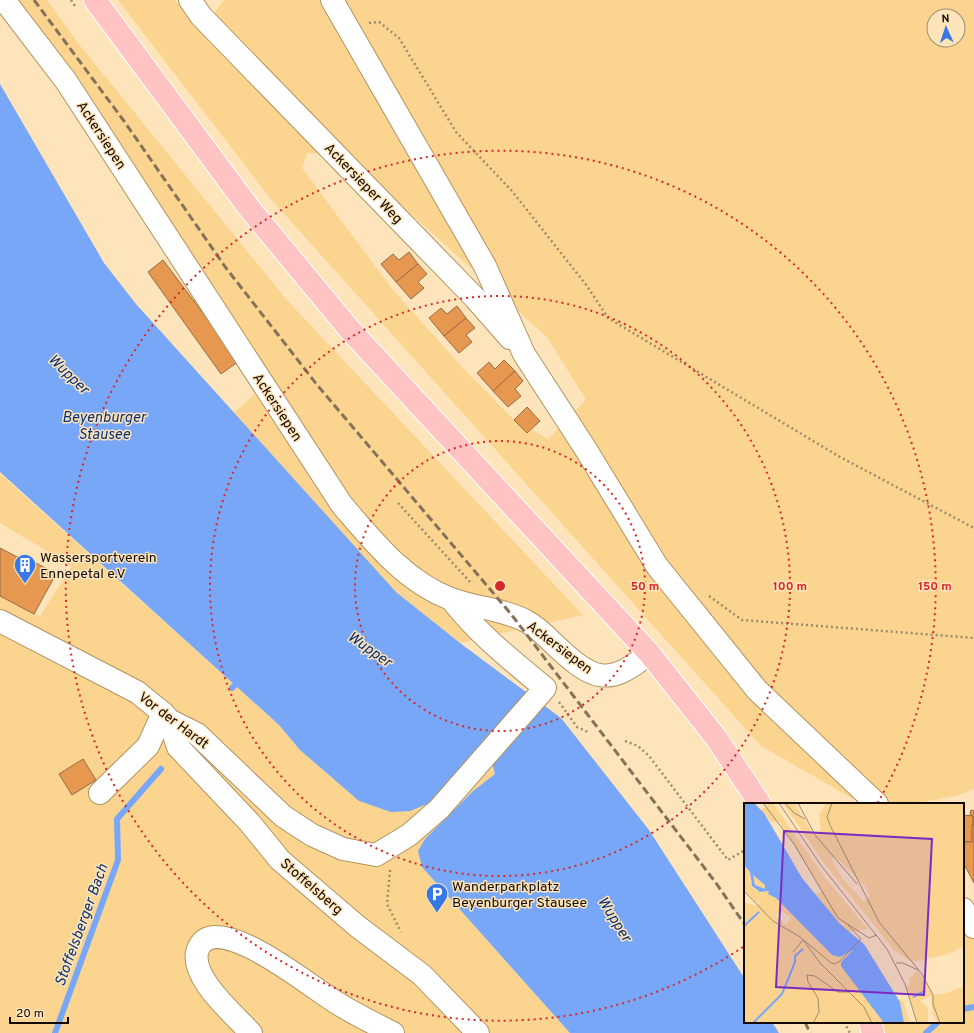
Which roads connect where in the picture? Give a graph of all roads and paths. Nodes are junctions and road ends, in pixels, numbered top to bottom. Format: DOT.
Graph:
graph roads {
  1 [pos="4,0"];
  2 [pos="95,0"];
  3 [pos="332,0"];
  4 [pos="195,8"];
  5 [pos="346,28"];
  6 [pos="524,354"];
  7 [pos="398,503"];
  8 [pos="974,528"];
  9 [pos="472,585"];
  10 [pos="706,593"];
  11 [pos="451,599"];
  12 [pos="0,621"];
  13 [pos="974,638"];
  14 [pos="649,653"];
  15 [pos="541,693"];
  16 [pos="166,717"];
  17 [pos="588,732"];
  18 [pos="625,741"];
  19 [pos="100,793"];
  20 [pos="759,803"];
  21 [pos="875,803"];
  22 [pos="744,851"];
  23 [pos="383,863"];
  24 [pos="964,911"];
  25 [pos="974,927"];
  26 [pos="401,933"];
  27 [pos="845,1023"];
  28 [pos="870,1023"];
  29 [pos="251,1033"];
  30 [pos="393,1033"];
  31 [pos="478,1033"];
  32 [pos="850,1033"];
  33 [pos="873,1033"];
  1 -- 11 [label="street, Ackersiepen"];
  2 -- 14 [label="main road"];
  3 -- 5 [label="street"];
  4 -- 6 [label="street, Ackersieper Weg"];
  5 -- 6 [label="street"];
  5 -- 8 [label="path"];
  6 -- 21 [label="street"];
  7 -- 9 [label="path"];
  10 -- 13 [label="path"];
  11 -- 14 [label="street, Ackersiepen"];
  11 -- 15 [label="street"];
  12 -- 16 [label="street, Vor der Hardt"];
  14 -- 20 [label="main road"];
  15 -- 17 [label="path"];
  15 -- 23 [label="street"];
  16 -- 19 [label="street"];
  16 -- 23 [label="street, Vor der Hardt"];
  16 -- 31 [label="street, Stoffelsberg"];
  18 -- 22 [label="path"];
  23 -- 26 [label="path"];
  24 -- 25 [label="street"];
  27 -- 32 [label="path"];
  28 -- 33 [label="main road"];
  29 -- 30 [label="street"];
}
